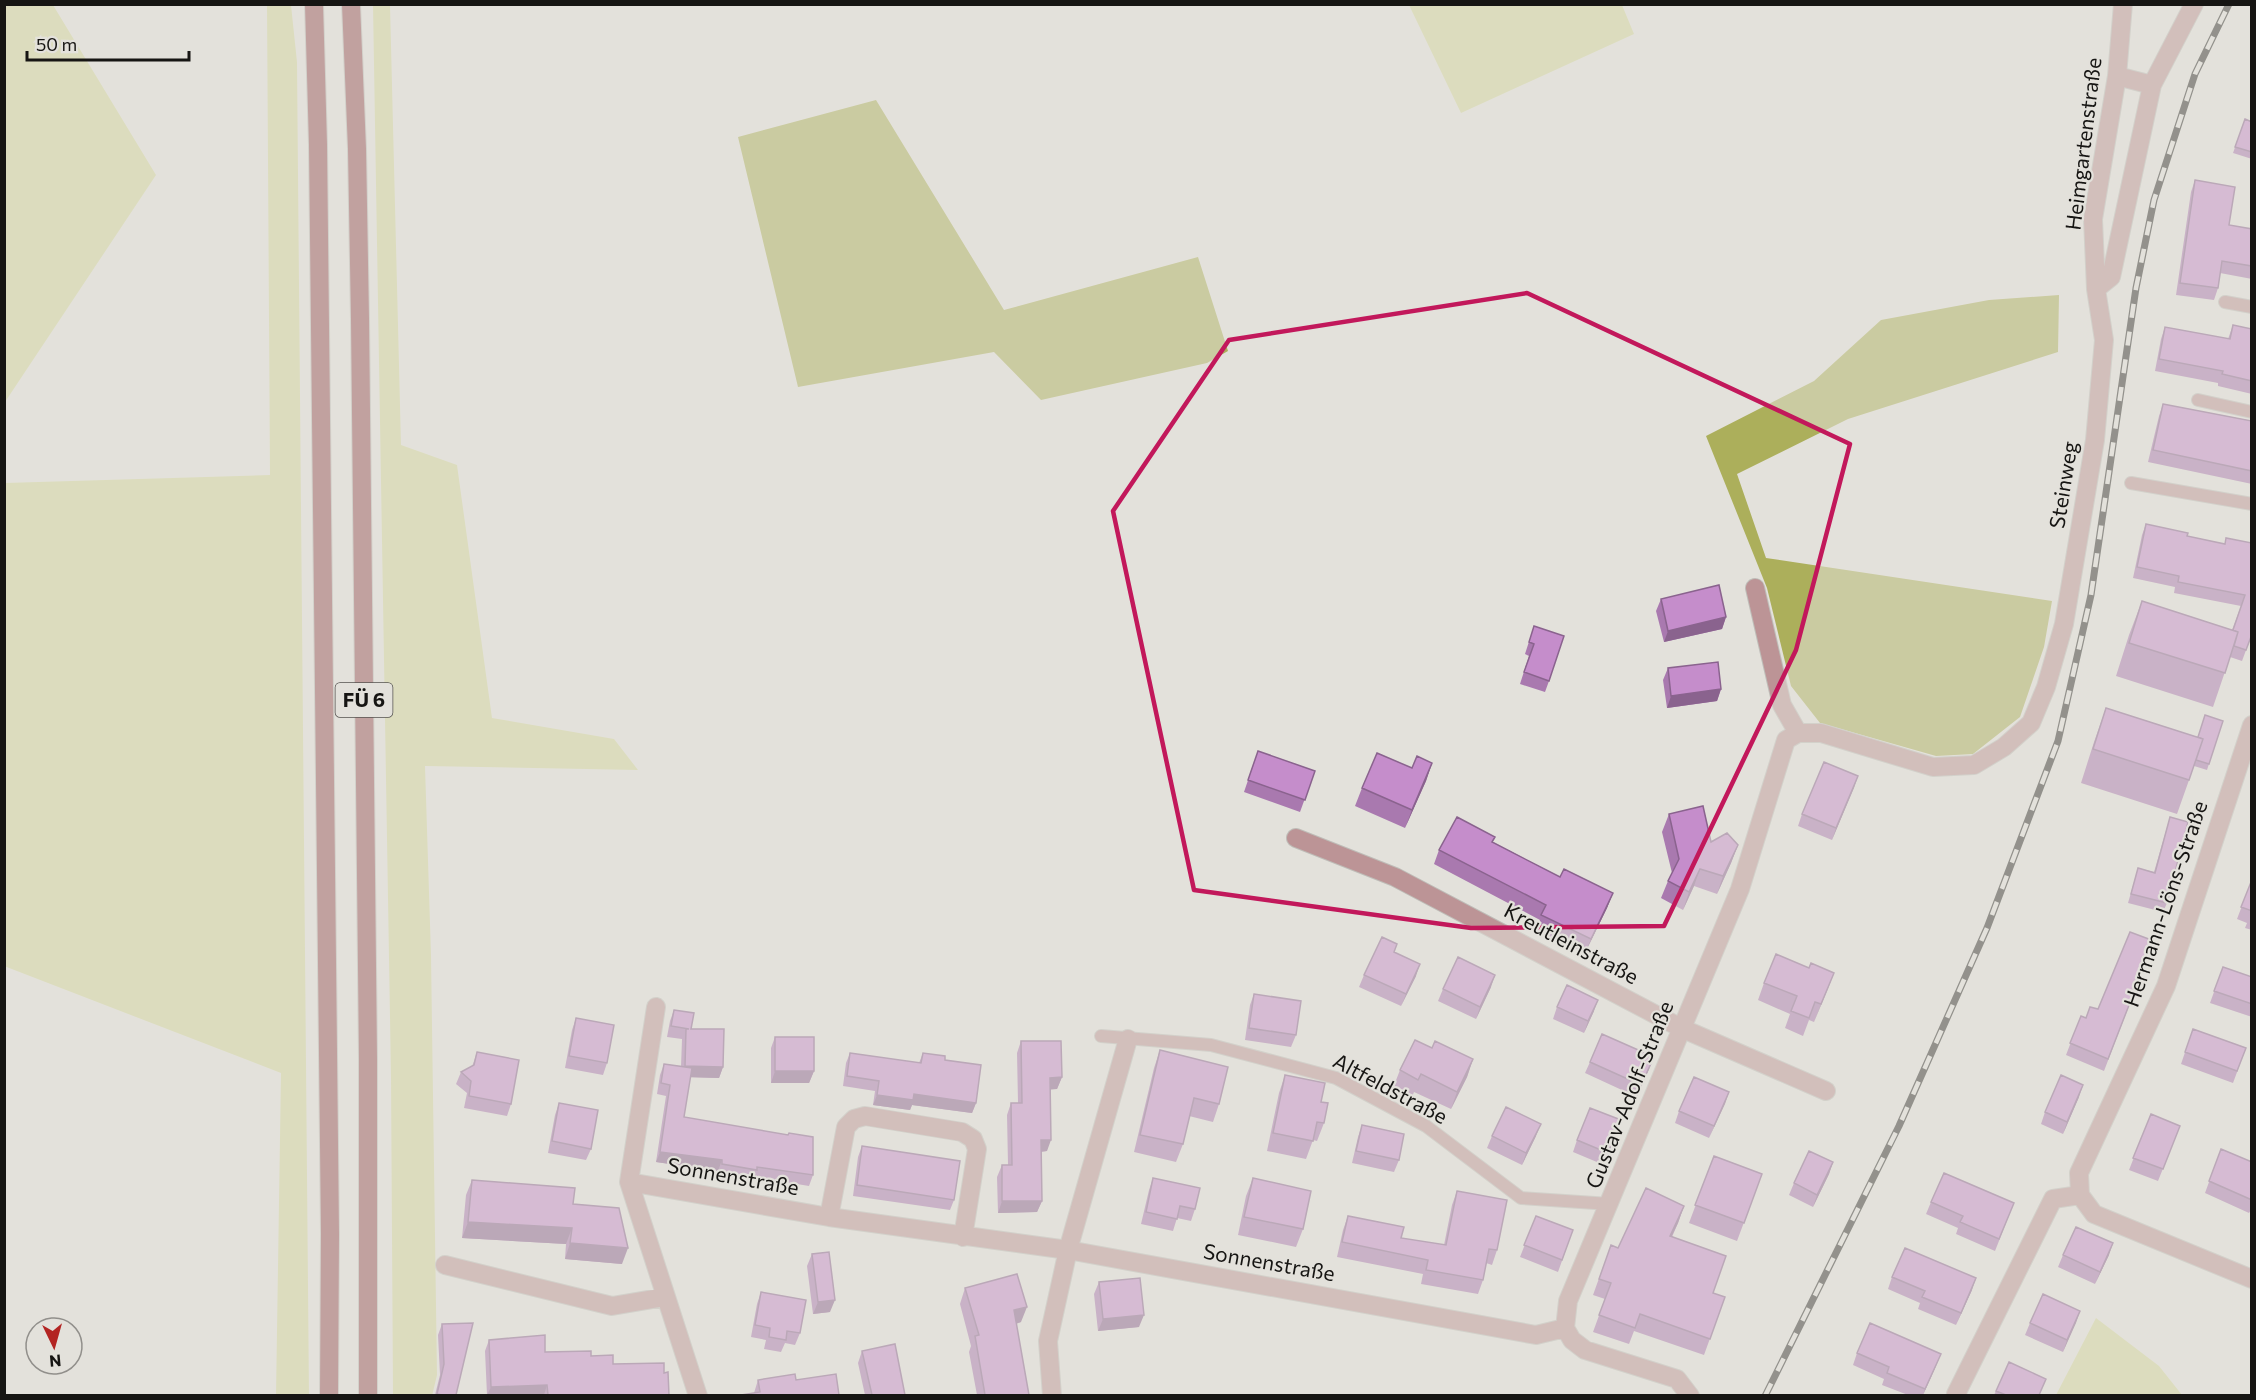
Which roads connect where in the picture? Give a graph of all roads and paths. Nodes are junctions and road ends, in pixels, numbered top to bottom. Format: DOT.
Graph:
graph roads {
  1 [pos="314,4"];
  2 [pos="351,4"];
  3 [pos="2123,4"];
  4 [pos="2194,4"];
  5 [pos="2117,76"];
  6 [pos="2152,85"];
  7 [pos="2096,289"];
  8 [pos="2225,302"];
  9 [pos="2252,307"];
  10 [pos="2198,400"];
  11 [pos="2252,412"];
  12 [pos="2131,483"];
  13 [pos="2252,504"];
  14 [pos="1755,588"];
  15 [pos="2252,725"];
  16 [pos="1792,736"];
  17 [pos="1296,838"];
  18 [pos="656,1007"];
  19 [pos="1681,1028"];
  20 [pos="1101,1036"];
  21 [pos="1128,1039"];
  22 [pos="1826,1090"];
  23 [pos="629,1182"];
  24 [pos="2080,1195"];
  25 [pos="1610,1204"];
  26 [pos="829,1217"];
  27 [pos="963,1237"];
  28 [pos="1068,1250"];
  29 [pos="445,1265"];
  30 [pos="2252,1279"];
  31 [pos="665,1297"];
  32 [pos="1565,1328"];
  33 [pos="329,1395"];
  34 [pos="368,1395"];
  35 [pos="698,1395"];
  36 [pos="1052,1395"];
  37 [pos="1690,1395"];
  38 [pos="1958,1395"];
  1 -- 33 [label="main road, FÜ 6"];
  2 -- 34 [label="main road, FÜ 6"];
  3 -- 5 [label="street, Heimgartenstraße"];
  4 -- 6 [label="street"];
  5 -- 6 [label="street"];
  5 -- 7 [label="street, Heimgartenstraße"];
  6 -- 7 [label="street"];
  7 -- 16 [label="street, Steinweg"];
  8 -- 9 [label="lane"];
  10 -- 11 [label="lane"];
  12 -- 13 [label="lane"];
  14 -- 16 [label="street"];
  15 -- 24 [label="street, Hermann-Löns-Straße"];
  16 -- 19 [label="street, Gustav-Adolf-Straße"];
  17 -- 19 [label="street, Kreutleinstraße"];
  18 -- 23 [label="street"];
  19 -- 22 [label="street, Kreutleinstraße"];
  19 -- 25 [label="street, Gustav-Adolf-Straße"];
  20 -- 21 [label="lane, Altfeldstraße"];
  21 -- 25 [label="lane, Altfeldstraße"];
  21 -- 28 [label="street"];
  23 -- 26 [label="street, Sonnenstraße"];
  23 -- 31 [label="street"];
  24 -- 30 [label="street"];
  24 -- 38 [label="street"];
  25 -- 32 [label="street, Gustav-Adolf-Straße"];
  26 -- 27 [label="street, Sonnenstraße"];
  26 -- 27 [label="street"];
  27 -- 28 [label="street, Sonnenstraße"];
  28 -- 32 [label="street, Sonnenstraße"];
  28 -- 36 [label="street"];
  29 -- 31 [label="street"];
  31 -- 35 [label="street"];
  32 -- 37 [label="street"];
}
